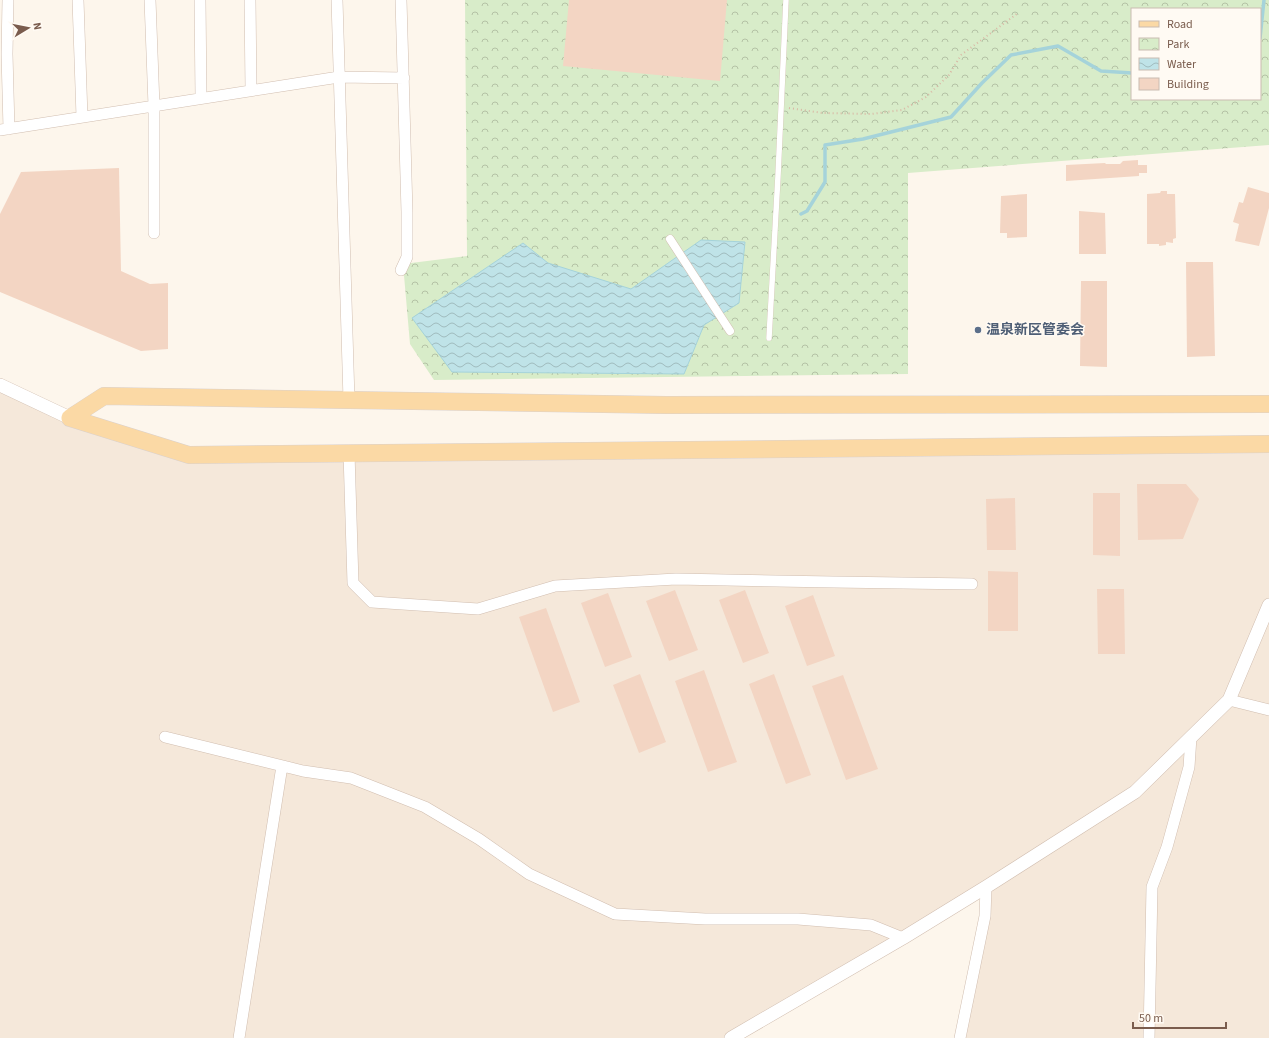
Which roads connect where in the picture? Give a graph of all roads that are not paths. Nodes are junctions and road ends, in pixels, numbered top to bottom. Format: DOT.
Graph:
graph roads {
  1 [pos="8,0"];
  2 [pos="78,0"];
  3 [pos="150,0"];
  4 [pos="200,0"];
  5 [pos="250,0"];
  6 [pos="337,0"];
  7 [pos="401,0"];
  8 [pos="786,0"];
  9 [pos="339,77"];
  10 [pos="404,78"];
  11 [pos="251,90"];
  12 [pos="201,98"];
  13 [pos="154,106"];
  14 [pos="82,117"];
  15 [pos="5,129"];
  16 [pos="154,233"];
  17 [pos="670,239"];
  18 [pos="401,270"];
  19 [pos="730,331"];
  20 [pos="769,338"];
  21 [pos="0,385"];
  22 [pos="349,400"];
  23 [pos="1269,404"];
  24 [pos="70,418"];
  25 [pos="1269,444"];
  26 [pos="349,454"];
  27 [pos="972,584"];
  28 [pos="1269,605"];
  29 [pos="1229,700"];
  30 [pos="1269,710"];
  31 [pos="165,736"];
  32 [pos="1191,737"];
  33 [pos="282,766"];
  34 [pos="986,887"];
  35 [pos="903,938"];
  36 [pos="239,1038"];
  37 [pos="731,1038"];
  38 [pos="960,1038"];
  39 [pos="1149,1038"];
  1 -- 15 [label="street"];
  2 -- 14 [label="street"];
  3 -- 13 [label="street"];
  4 -- 12 [label="street"];
  5 -- 11 [label="street"];
  6 -- 9 [label="street"];
  7 -- 10 [label="street"];
  8 -- 20 [label="lane"];
  9 -- 10 [label="street"];
  9 -- 11 [label="street"];
  9 -- 22 [label="street"];
  10 -- 18 [label="street"];
  11 -- 12 [label="street"];
  12 -- 13 [label="street"];
  13 -- 14 [label="street"];
  13 -- 16 [label="street"];
  14 -- 15 [label="street"];
  17 -- 19 [label="street"];
  21 -- 24 [label="street"];
  22 -- 23 [label="main road"];
  22 -- 24 [label="main road"];
  24 -- 26 [label="main road"];
  25 -- 26 [label="main road"];
  26 -- 27 [label="street"];
  28 -- 29 [label="street"];
  29 -- 30 [label="street"];
  29 -- 32 [label="street"];
  31 -- 33 [label="street"];
  32 -- 34 [label="street"];
  32 -- 39 [label="street"];
  33 -- 35 [label="street"];
  33 -- 36 [label="street"];
  34 -- 35 [label="street"];
  34 -- 38 [label="street"];
  35 -- 37 [label="street"];
}
